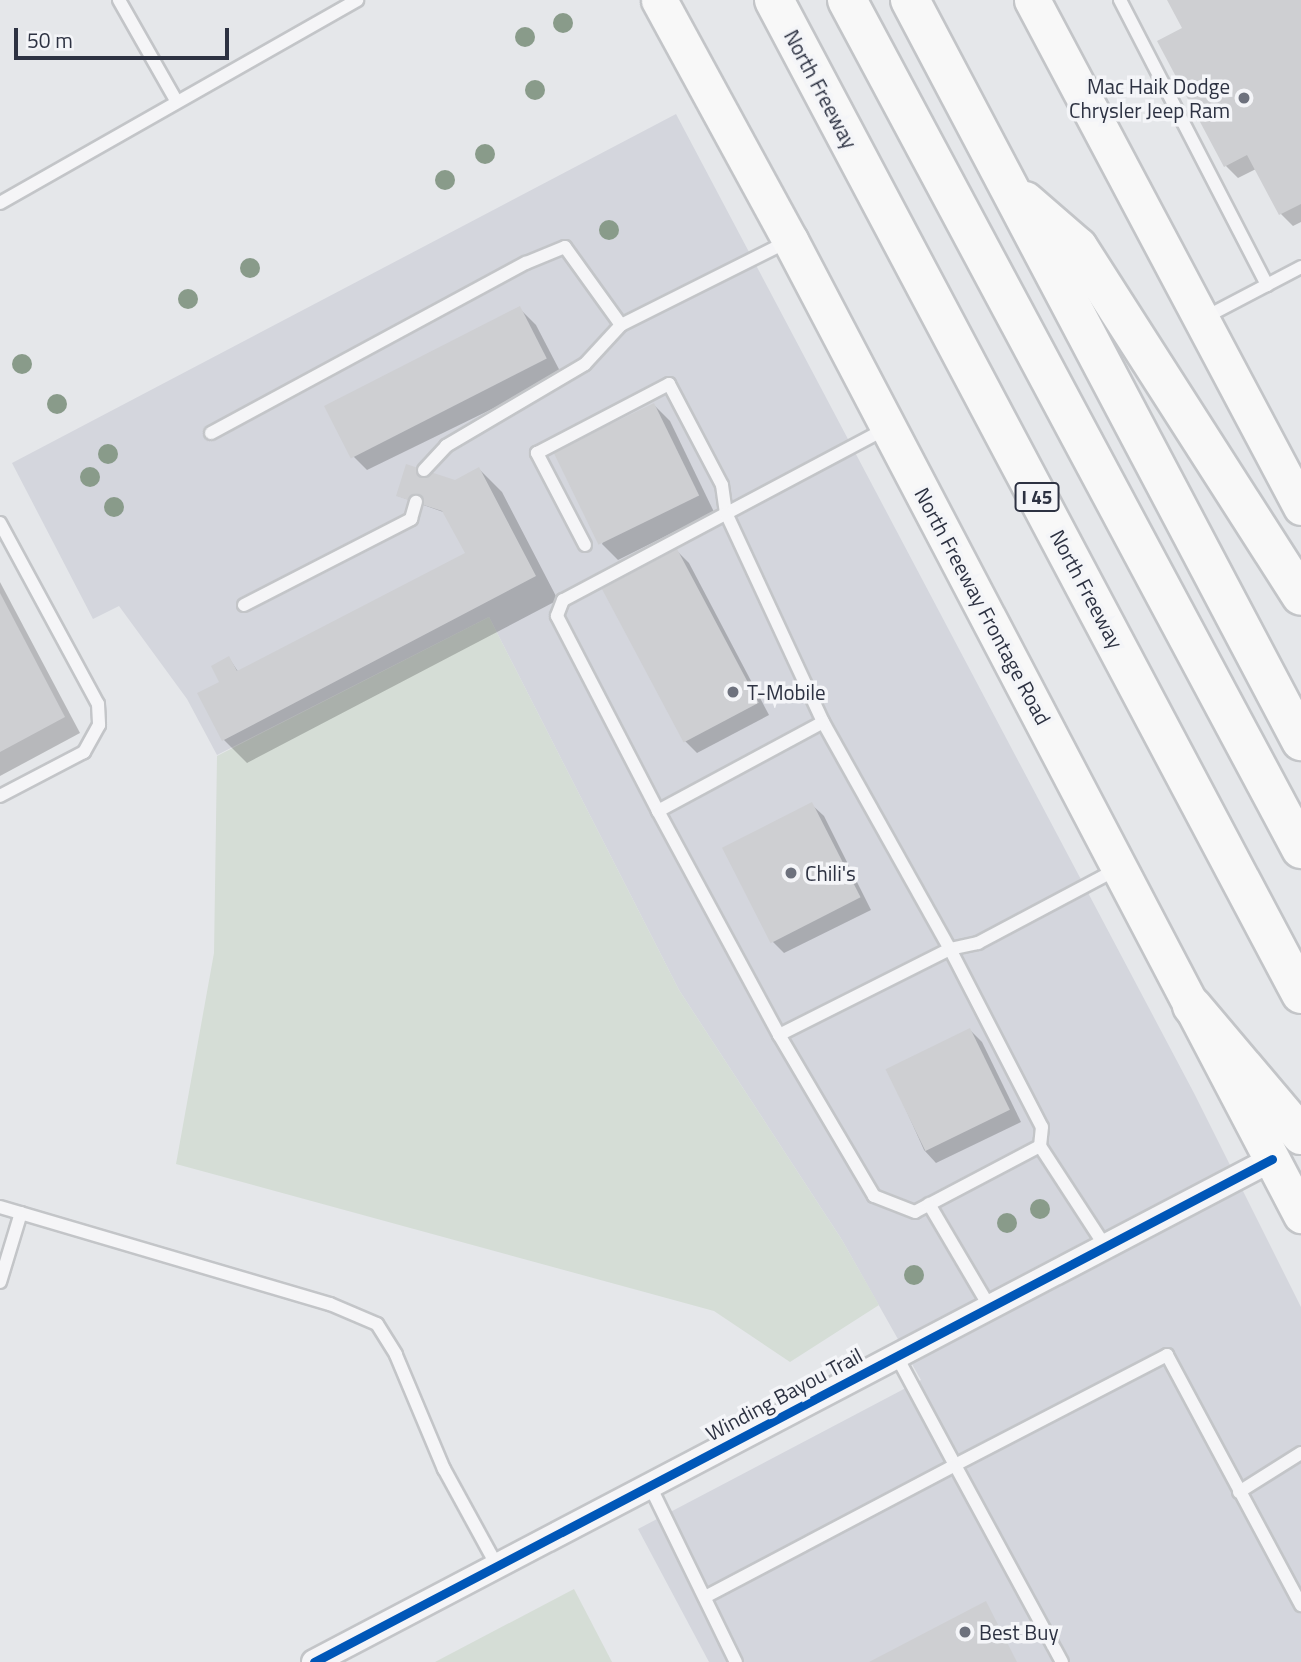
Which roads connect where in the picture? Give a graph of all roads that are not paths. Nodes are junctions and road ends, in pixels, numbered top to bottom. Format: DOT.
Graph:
graph roads {
  1 [pos="119,0"];
  2 [pos="357,0"];
  3 [pos="659,0"];
  4 [pos="774,0"];
  5 [pos="847,0"];
  6 [pos="910,0"];
  7 [pos="1032,0"];
  8 [pos="1120,0"];
  9 [pos="177,102"];
  10 [pos="1008,186"];
  11 [pos="0,203"];
  12 [pos="790,240"];
  13 [pos="1301,267"];
  14 [pos="1267,285"];
  15 [pos="1201,319"];
  16 [pos="621,325"];
  17 [pos="888,427"];
  18 [pos="211,433"];
  19 [pos="424,470"];
  20 [pos="416,502"];
  21 [pos="1301,507"];
  22 [pos="726,513"];
  23 [pos="0,523"];
  24 [pos="585,545"];
  25 [pos="1301,596"];
  26 [pos="244,605"];
  27 [pos="824,722"];
  28 [pos="1301,741"];
  29 [pos="0,796"];
  30 [pos="658,811"];
  31 [pos="1301,849"];
  32 [pos="1120,867"];
  33 [pos="950,949"];
  34 [pos="1301,994"];
  35 [pos="1192,1006"];
  36 [pos="779,1035"];
  37 [pos="1301,1135"];
  38 [pos="1040,1146"];
  39 [pos="1272,1159"];
  40 [pos="929,1204"];
  41 [pos="0,1207"];
  42 [pos="21,1213"];
  43 [pos="1301,1214"];
  44 [pos="1105,1246"];
  45 [pos="0,1282"];
  46 [pos="989,1307"];
  47 [pos="896,1355"];
  48 [pos="1301,1453"];
  49 [pos="955,1465"];
  50 [pos="649,1484"];
  51 [pos="1239,1492"];
  52 [pos="496,1564"];
  53 [pos="705,1597"];
  54 [pos="1301,1605"];
  55 [pos="313,1662"];
  56 [pos="736,1662"];
  57 [pos="1062,1662"];
  1 -- 9 [label="lane"];
  2 -- 9 [label="lane"];
  3 -- 12 [label="main road, North Freeway Frontage Road"];
  4 -- 34 [label="highway, North Freeway / I 45"];
  5 -- 31 [label="highway"];
  6 -- 10 [label="highway"];
  7 -- 15 [label="main road"];
  8 -- 14 [label="lane"];
  9 -- 11 [label="lane"];
  10 -- 25 [label="highway"];
  10 -- 28 [label="highway"];
  12 -- 16 [label="lane"];
  12 -- 17 [label="main road, North Freeway Frontage Road"];
  13 -- 14 [label="lane"];
  14 -- 15 [label="lane"];
  15 -- 21 [label="main road"];
  16 -- 18 [label="lane"];
  16 -- 19 [label="lane"];
  17 -- 22 [label="lane"];
  17 -- 32 [label="main road, North Freeway Frontage Road"];
  20 -- 26 [label="lane"];
  22 -- 24 [label="lane"];
  22 -- 27 [label="lane"];
  22 -- 30 [label="lane"];
  23 -- 29 [label="lane"];
  27 -- 30 [label="lane"];
  27 -- 33 [label="lane"];
  30 -- 36 [label="lane"];
  32 -- 33 [label="lane"];
  32 -- 35 [label="main road, North Freeway Frontage Road"];
  33 -- 36 [label="lane"];
  33 -- 38 [label="lane"];
  35 -- 37 [label="highway"];
  35 -- 39 [label="main road, North Freeway Frontage Road"];
  36 -- 40 [label="lane"];
  38 -- 40 [label="lane"];
  38 -- 44 [label="lane"];
  39 -- 43 [label="main road, North Freeway Frontage Road"];
  39 -- 44 [label="street, Winding Bayou Trail"];
  40 -- 46 [label="lane"];
  41 -- 42 [label="lane"];
  42 -- 45 [label="lane"];
  42 -- 52 [label="lane"];
  44 -- 46 [label="street, Winding Bayou Trail"];
  46 -- 47 [label="street, Winding Bayou Trail"];
  47 -- 49 [label="lane"];
  47 -- 50 [label="street, Winding Bayou Trail"];
  48 -- 51 [label="lane"];
  49 -- 51 [label="lane"];
  49 -- 53 [label="lane"];
  49 -- 57 [label="lane"];
  50 -- 52 [label="street, Winding Bayou Trail"];
  50 -- 53 [label="lane"];
  51 -- 54 [label="lane"];
  52 -- 55 [label="street, Winding Bayou Trail"];
  53 -- 56 [label="lane"];
}
